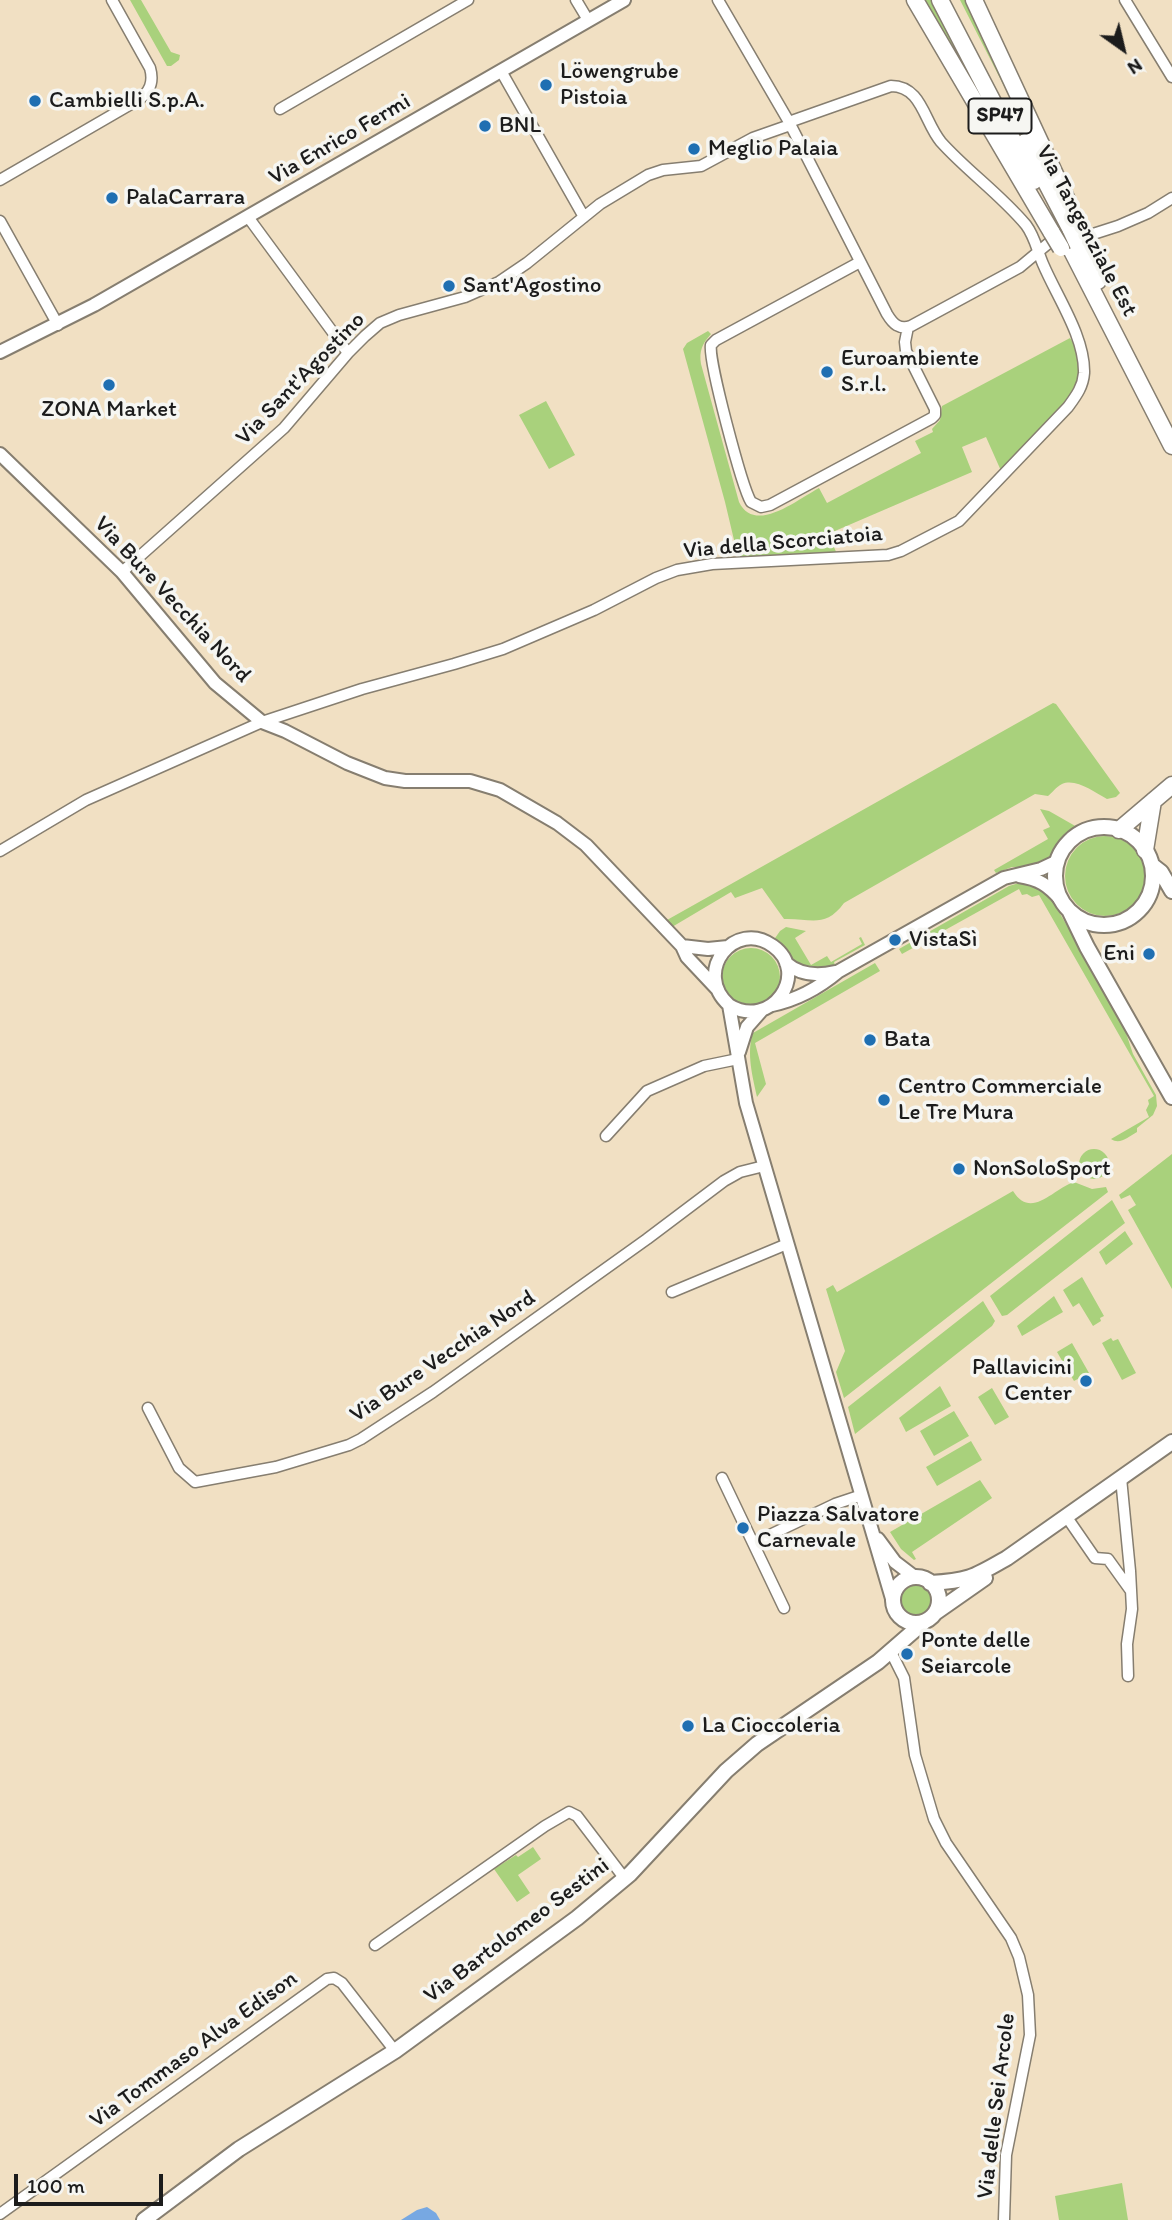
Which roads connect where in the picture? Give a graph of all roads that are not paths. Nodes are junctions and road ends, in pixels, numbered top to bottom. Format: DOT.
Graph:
graph roads {
  1 [pos="112,0"];
  2 [pos="468,0"];
  3 [pos="576,0"];
  4 [pos="624,0"];
  5 [pos="718,0"];
  6 [pos="915,0"];
  7 [pos="940,0"];
  8 [pos="953,0"];
  9 [pos="974,0"];
  10 [pos="1125,0"];
  11 [pos="588,20"];
  12 [pos="501,71"];
  13 [pos="1172,77"];
  14 [pos="280,109"];
  15 [pos="789,123"];
  16 [pos="0,180"];
  17 [pos="1172,198"];
  18 [pos="248,217"];
  19 [pos="584,217"];
  20 [pos="0,221"];
  21 [pos="1070,238"];
  22 [pos="1039,251"];
  23 [pos="860,262"];
  24 [pos="1094,283"];
  25 [pos="58,325"];
  26 [pos="908,327"];
  27 [pos="0,352"];
  28 [pos="348,353"];
  29 [pos="1172,425"];
  30 [pos="1172,446"];
  31 [pos="0,454"];
  32 [pos="122,572"];
  33 [pos="262,722"];
  34 [pos="1170,787"];
  35 [pos="1153,801"];
  36 [pos="1119,830"];
  37 [pos="0,851"];
  38 [pos="1148,857"];
  39 [pos="1058,862"];
  40 [pos="1012,875"];
  41 [pos="1172,891"];
  42 [pos="1065,905"];
  43 [pos="682,946"];
  44 [pos="728,947"];
  45 [pos="786,962"];
  46 [pos="839,971"];
  47 [pos="718,990"];
  48 [pos="729,1005"];
  49 [pos="767,1008"];
  50 [pos="738,1059"];
  51 [pos="1172,1097"];
  52 [pos="606,1136"];
  53 [pos="764,1166"];
  54 [pos="787,1244"];
  55 [pos="672,1293"];
  56 [pos="148,1408"];
  57 [pos="1172,1442"];
  58 [pos="722,1478"];
  59 [pos="1121,1478"];
  60 [pos="862,1495"];
  61 [pos="1066,1516"];
  62 [pos="872,1529"];
  63 [pos="753,1543"];
  64 [pos="1007,1558"];
  65 [pos="923,1580"];
  66 [pos="1131,1592"];
  67 [pos="784,1608"];
  68 [pos="895,1608"];
  69 [pos="930,1617"];
  70 [pos="892,1650"];
  71 [pos="1128,1676"];
  72 [pos="625,1879"];
  73 [pos="375,1945"];
  74 [pos="395,2051"];
  75 [pos="0,2214"];
  76 [pos="144,2220"];
  77 [pos="1004,2220"];
  1 -- 16 [label="street"];
  2 -- 14 [label="street"];
  3 -- 11 [label="street"];
  4 -- 11 [label="street, Via Enrico Fermi"];
  5 -- 15 [label="street"];
  6 -- 21 [label="main road"];
  7 -- 21 [label="main road, Via Tangenziale Est / SP47"];
  8 -- 21 [label="main road, Via Tangenziale Est / SP47"];
  9 -- 21 [label="main road"];
  10 -- 13 [label="street"];
  11 -- 12 [label="street, Via Enrico Fermi"];
  12 -- 18 [label="street, Via Enrico Fermi"];
  12 -- 19 [label="street"];
  15 -- 19 [label="street, Via Sant'Agostino"];
  15 -- 22 [label="street, Via Sant'Agostino"];
  15 -- 23 [label="street"];
  17 -- 22 [label="street"];
  18 -- 25 [label="street, Via Enrico Fermi"];
  18 -- 28 [label="street"];
  19 -- 28 [label="street, Via Sant'Agostino"];
  20 -- 25 [label="street"];
  21 -- 24 [label="main road"];
  21 -- 24 [label="main road"];
  22 -- 26 [label="street"];
  22 -- 33 [label="street, Via della Scorciatoia"];
  23 -- 26 [label="street"];
  23 -- 26 [label="street"];
  24 -- 29 [label="main road, Via Tangenziale Est"];
  24 -- 30 [label="main road, Via Tangenziale Est"];
  25 -- 27 [label="street, Via Enrico Fermi"];
  28 -- 32 [label="street, Via Sant'Agostino"];
  31 -- 32 [label="street, Via Bure Vecchia Nord"];
  32 -- 33 [label="street, Via Bure Vecchia Nord"];
  33 -- 37 [label="street, Via della Scorciatoia"];
  33 -- 43 [label="street, Via Bure Vecchia Nord"];
  34 -- 35 [label="main road"];
  35 -- 36 [label="main road"];
  35 -- 38 [label="main road"];
  36 -- 38 [label="main road"];
  36 -- 39 [label="main road"];
  38 -- 41 [label="main road"];
  38 -- 42 [label="main road"];
  39 -- 40 [label="street"];
  39 -- 42 [label="main road"];
  40 -- 42 [label="street"];
  40 -- 46 [label="street"];
  42 -- 51 [label="main road"];
  43 -- 44 [label="street"];
  43 -- 47 [label="street, Via Bure Vecchia Nord"];
  44 -- 45 [label="street"];
  44 -- 47 [label="street"];
  45 -- 46 [label="street"];
  45 -- 49 [label="street"];
  46 -- 49 [label="street"];
  47 -- 48 [label="street"];
  48 -- 49 [label="street"];
  48 -- 50 [label="street"];
  49 -- 50 [label="street"];
  50 -- 52 [label="street"];
  50 -- 53 [label="street"];
  53 -- 54 [label="street"];
  53 -- 56 [label="street, Via Bure Vecchia Nord"];
  54 -- 55 [label="street"];
  54 -- 60 [label="street"];
  57 -- 59 [label="main road"];
  58 -- 63 [label="street"];
  59 -- 61 [label="main road"];
  59 -- 66 [label="street"];
  60 -- 62 [label="street"];
  60 -- 63 [label="street"];
  61 -- 64 [label="main road"];
  61 -- 66 [label="street"];
  62 -- 65 [label="street"];
  62 -- 68 [label="street"];
  63 -- 67 [label="street"];
  64 -- 65 [label="main road"];
  64 -- 69 [label="main road, Via Bartolomeo Sestini"];
  65 -- 68 [label="main road"];
  65 -- 69 [label="main road"];
  66 -- 71 [label="street"];
  68 -- 69 [label="main road"];
  68 -- 70 [label="main road"];
  69 -- 70 [label="main road, Via Bartolomeo Sestini"];
  70 -- 72 [label="main road, Via Bartolomeo Sestini"];
  70 -- 77 [label="street, Via delle Sei Arcole"];
  72 -- 73 [label="street"];
  72 -- 74 [label="main road, Via Bartolomeo Sestini"];
  74 -- 75 [label="street, Via Tommaso Alva Edison"];
  74 -- 76 [label="main road, Via Bartolomeo Sestini"];
}
